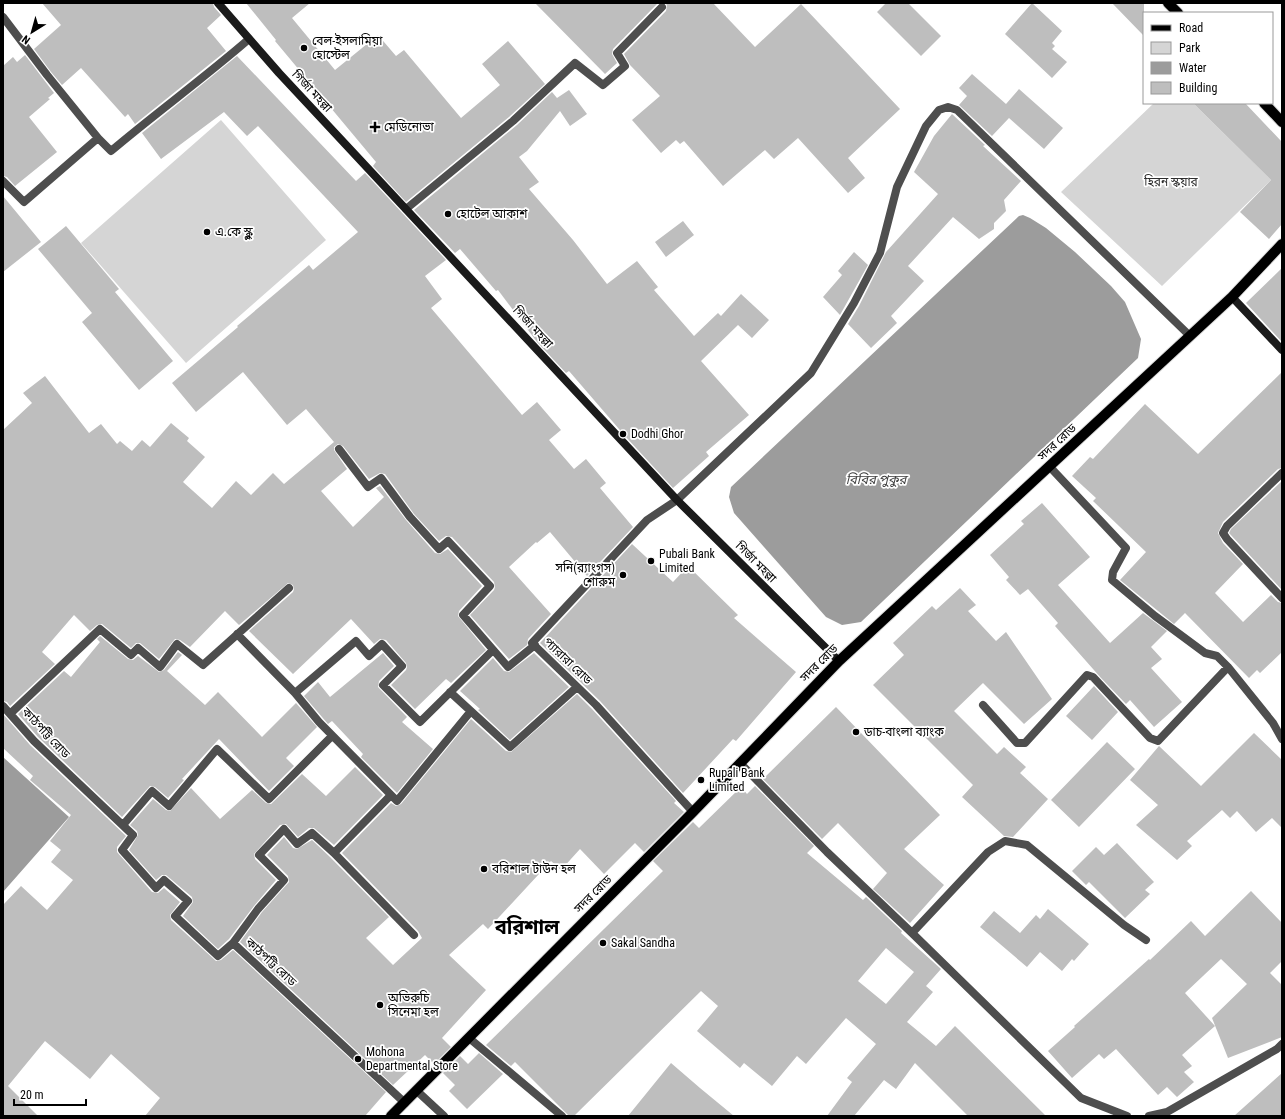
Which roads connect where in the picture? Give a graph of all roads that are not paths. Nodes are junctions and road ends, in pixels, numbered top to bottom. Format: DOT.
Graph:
graph roads {
  1 [pos="218,3"];
  2 [pos="1168,3"];
  3 [pos="662,7"];
  4 [pos="1177,12"];
  5 [pos="3,17"];
  6 [pos="249,40"];
  7 [pos="1265,104"];
  8 [pos="1282,122"];
  9 [pos="98,138"];
  10 [pos="3,180"];
  11 [pos="406,209"];
  12 [pos="1282,244"];
  13 [pos="1232,297"];
  14 [pos="1190,336"];
  15 [pos="1282,350"];
  16 [pos="340,449"];
  17 [pos="1050,466"];
  18 [pos="1282,473"];
  19 [pos="677,500"];
  20 [pos="289,588"];
  21 [pos="1282,598"];
  22 [pos="237,634"];
  23 [pos="535,646"];
  24 [pos="493,650"];
  25 [pos="838,661"];
  26 [pos="1228,667"];
  27 [pos="577,687"];
  28 [pos="450,692"];
  29 [pos="295,693"];
  30 [pos="983,705"];
  31 [pos="3,706"];
  32 [pos="471,711"];
  33 [pos="11,713"];
  34 [pos="332,736"];
  35 [pos="1282,739"];
  36 [pos="740,763"];
  37 [pos="391,795"];
  38 [pos="693,812"];
  39 [pos="123,825"];
  40 [pos="334,853"];
  41 [pos="912,932"];
  42 [pos="414,935"];
  43 [pos="1146,940"];
  44 [pos="233,943"];
  45 [pos="469,1038"];
  46 [pos="1282,1044"];
  47 [pos="417,1091"];
  48 [pos="405,1103"];
  49 [pos="391,1116"];
  50 [pos="444,1116"];
  51 [pos="562,1116"];
  52 [pos="1127,1116"];
  53 [pos="1152,1116"];
  1 -- 6 [label="main road, গির্জা মহল্লা"];
  2 -- 4 [label="main road"];
  3 -- 11 [label="street"];
  5 -- 9 [label="street"];
  6 -- 9 [label="street"];
  6 -- 11 [label="main road, গির্জা মহল্লা"];
  7 -- 8 [label="main road"];
  9 -- 10 [label="street"];
  11 -- 19 [label="main road, গির্জা মহল্লা"];
  12 -- 13 [label="main road, সদর রোড"];
  13 -- 14 [label="main road, সদর রোড"];
  13 -- 15 [label="main road"];
  14 -- 17 [label="main road, সদর রোড"];
  14 -- 19 [label="street"];
  16 -- 24 [label="street"];
  17 -- 25 [label="main road, সদর রোড"];
  17 -- 26 [label="street"];
  18 -- 21 [label="street"];
  19 -- 23 [label="street, প্যারারা রোড"];
  19 -- 25 [label="main road, গির্জা মহল্লা"];
  20 -- 22 [label="street"];
  22 -- 29 [label="street"];
  22 -- 33 [label="street"];
  23 -- 24 [label="street"];
  23 -- 27 [label="street, প্যারারা রোড"];
  24 -- 28 [label="street"];
  25 -- 36 [label="main road, সদর রোড"];
  26 -- 30 [label="street"];
  26 -- 35 [label="street"];
  27 -- 32 [label="street"];
  27 -- 38 [label="street, প্যারারা রোড"];
  28 -- 29 [label="street"];
  28 -- 32 [label="street"];
  29 -- 34 [label="street"];
  31 -- 33 [label="street, কাঠপট্টি রোড"];
  32 -- 37 [label="street"];
  33 -- 39 [label="street, কাঠপট্টি রোড"];
  34 -- 37 [label="street"];
  34 -- 39 [label="street"];
  36 -- 38 [label="main road, সদর রোড"];
  36 -- 41 [label="street"];
  37 -- 40 [label="street"];
  38 -- 45 [label="main road, সদর রোড"];
  39 -- 44 [label="street, কাঠপট্টি রোড"];
  40 -- 42 [label="street"];
  40 -- 44 [label="street"];
  41 -- 43 [label="street"];
  41 -- 52 [label="street"];
  44 -- 48 [label="street, কাঠপট্টি রোড"];
  45 -- 47 [label="main road, সদর রোড"];
  45 -- 51 [label="street"];
  46 -- 53 [label="street"];
  47 -- 48 [label="main road, সদর রোড"];
  47 -- 50 [label="street"];
  48 -- 49 [label="main road, সদর রোড"];
}
